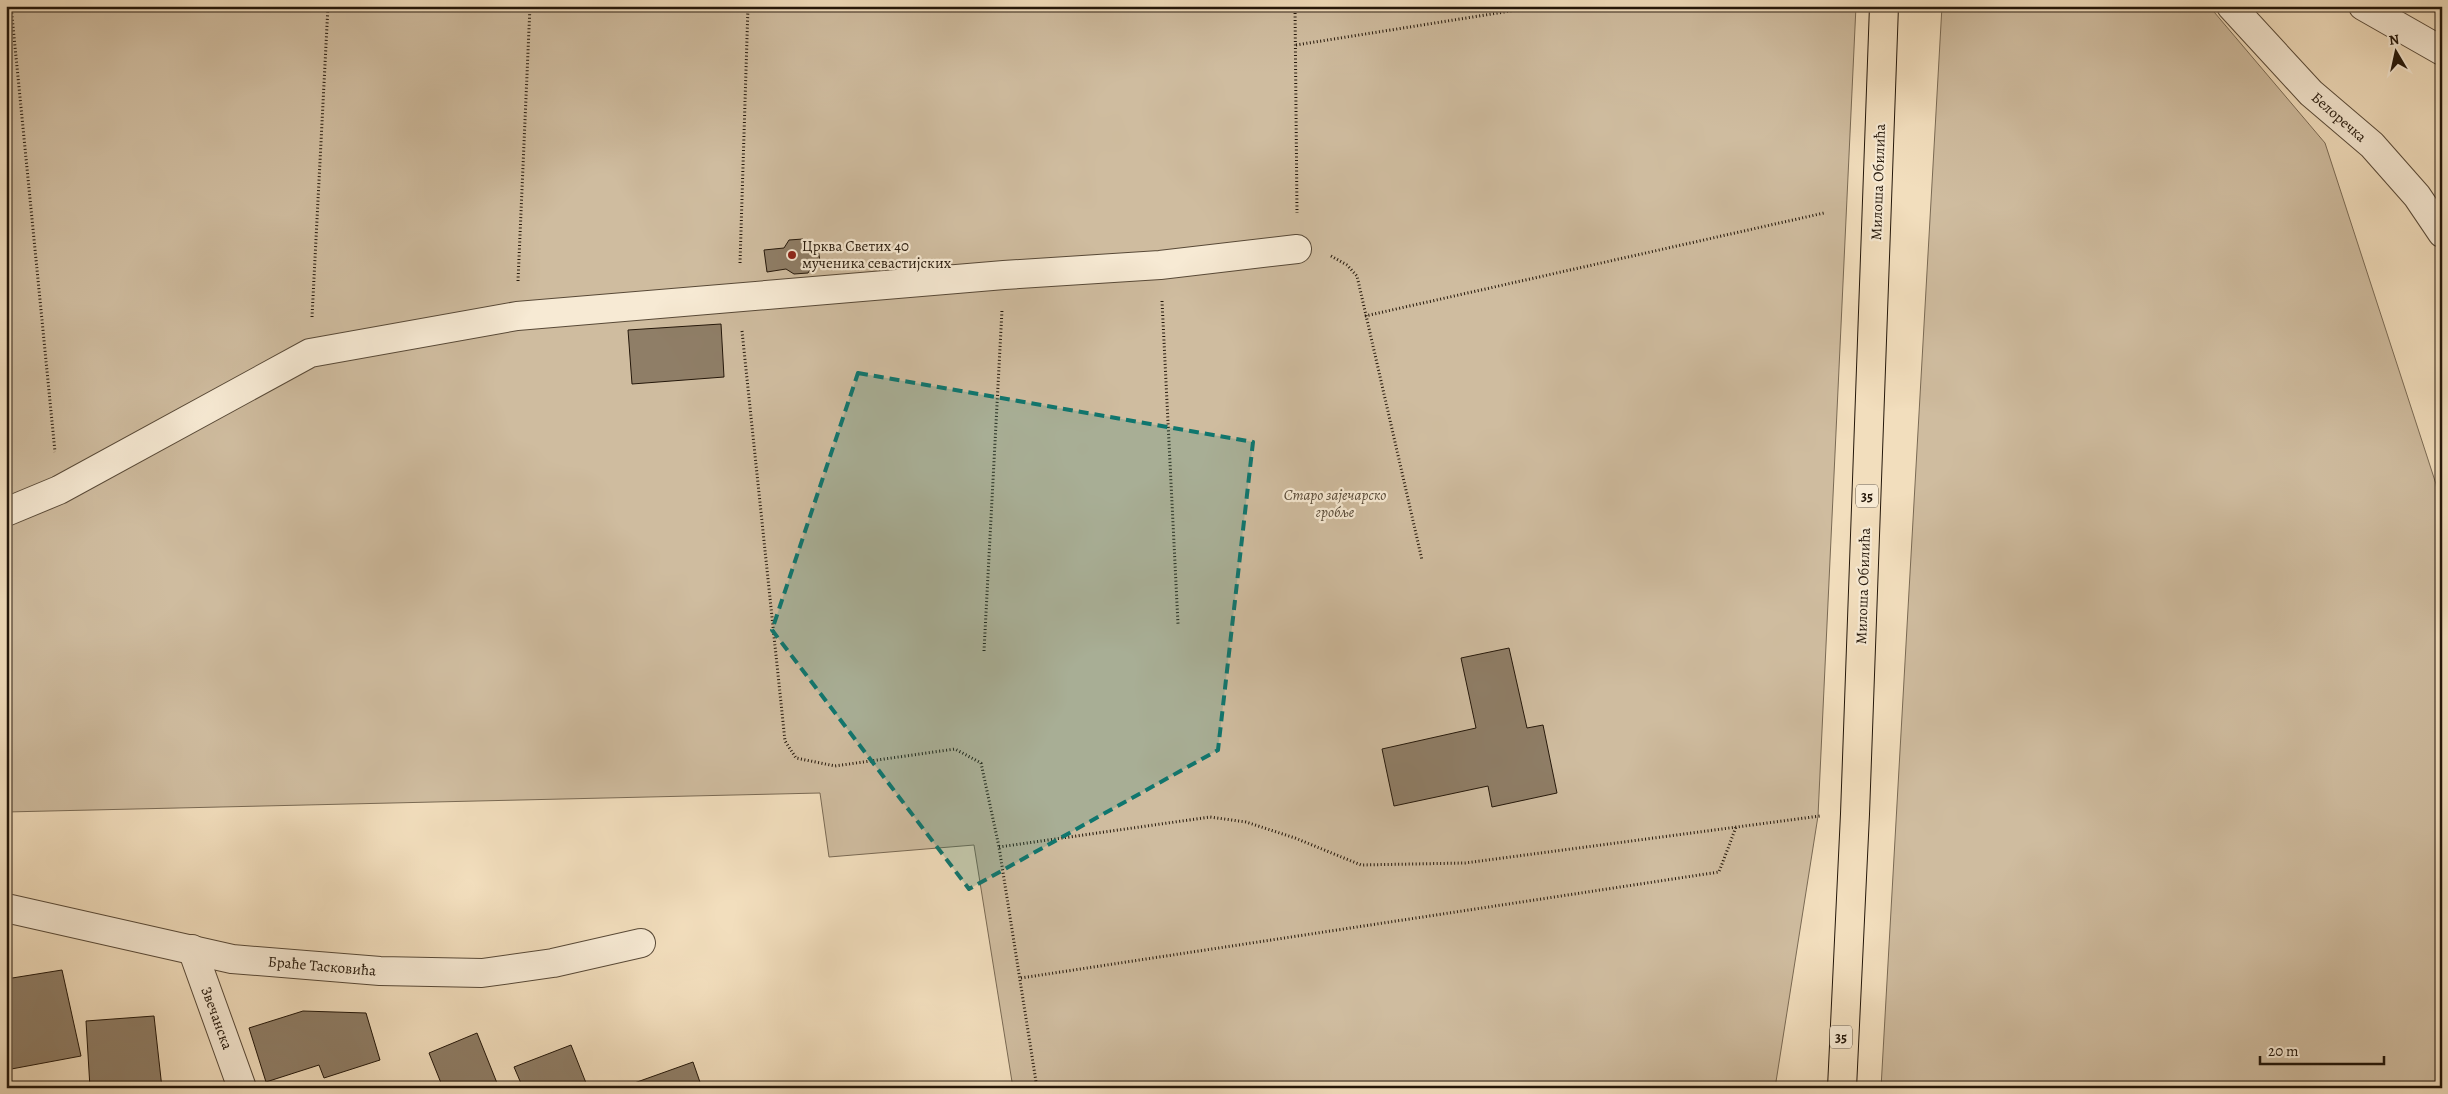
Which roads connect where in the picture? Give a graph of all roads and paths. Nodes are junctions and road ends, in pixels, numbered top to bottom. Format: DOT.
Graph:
graph roads {
  1 [pos="11,6"];
  2 [pos="328,6"];
  3 [pos="530,6"];
  4 [pos="748,6"];
  5 [pos="1295,6"];
  6 [pos="1542,6"];
  7 [pos="1884,6"];
  8 [pos="2230,6"];
  9 [pos="2363,6"];
  10 [pos="1296,45"];
  11 [pos="2442,51"];
  12 [pos="1824,213"];
  13 [pos="2442,233"];
  14 [pos="1297,249"];
  15 [pos="1160,265"];
  16 [pos="1004,275"];
  17 [pos="739,298"];
  18 [pos="517,316"];
  19 [pos="1365,316"];
  20 [pos="310,352"];
  21 [pos="59,490"];
  22 [pos="6,512"];
  23 [pos="1422,560"];
  24 [pos="1178,624"];
  25 [pos="984,651"];
  26 [pos="1855,814"];
  27 [pos="1736,827"];
  28 [pos="999,847"];
  29 [pos="6,908"];
  30 [pos="640,943"];
  31 [pos="192,949"];
  32 [pos="1020,978"];
  33 [pos="1848,987"];
  34 [pos="242,1088"];
  35 [pos="1037,1088"];
  36 [pos="1833,1088"];
  37 [pos="1842,1088"];
  1 -- 21 [label="path"];
  2 -- 20 [label="path"];
  3 -- 18 [label="path"];
  4 -- 17 [label="path"];
  5 -- 10 [label="path"];
  6 -- 10 [label="path"];
  7 -- 26 [label="main road, Милоша Обилића / 35"];
  8 -- 13 [label="street, Белоречка"];
  9 -- 11 [label="street"];
  10 -- 14 [label="path"];
  12 -- 19 [label="path"];
  14 -- 15 [label="street"];
  14 -- 19 [label="path"];
  15 -- 16 [label="street"];
  15 -- 24 [label="path"];
  16 -- 17 [label="street"];
  16 -- 25 [label="path"];
  17 -- 18 [label="street"];
  17 -- 28 [label="path"];
  18 -- 20 [label="street"];
  19 -- 23 [label="path"];
  20 -- 21 [label="street"];
  21 -- 22 [label="street"];
  26 -- 27 [label="path"];
  26 -- 33 [label="main road, Милоша Обилића / 35"];
  27 -- 28 [label="path"];
  27 -- 32 [label="path"];
  28 -- 32 [label="path"];
  29 -- 31 [label="street, Браће Тасковића"];
  30 -- 31 [label="street, Браће Тасковића"];
  31 -- 34 [label="street, Звечанска"];
  32 -- 35 [label="path"];
  33 -- 36 [label="main road, Милоша Обилића / 35"];
  33 -- 37 [label="main road, Милоша Обилића / 35"];
}
